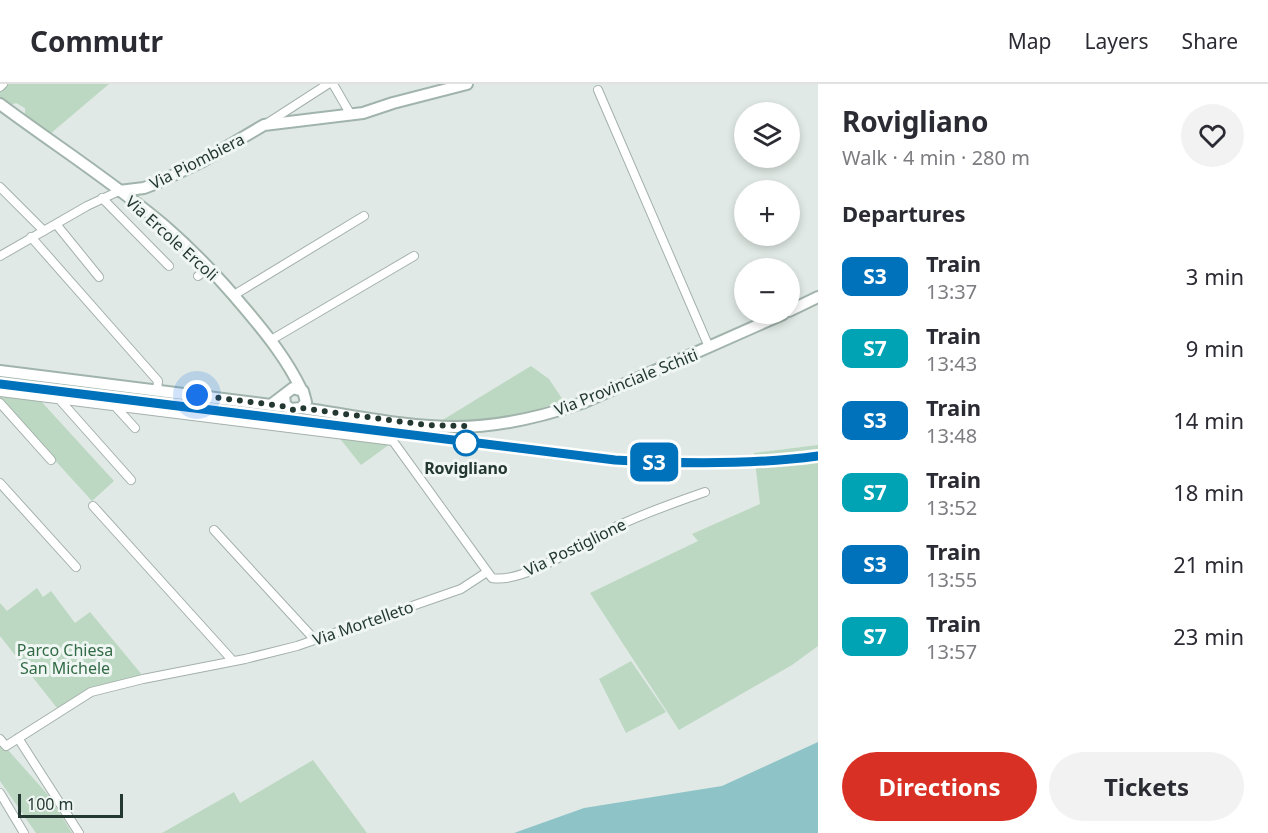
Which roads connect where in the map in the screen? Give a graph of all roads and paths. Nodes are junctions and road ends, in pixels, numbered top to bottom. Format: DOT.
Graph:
graph roads {
  1 [pos="328,84"];
  2 [pos="333,84"];
  3 [pos="467,84"];
  4 [pos="598,90"];
  5 [pos="0,104"];
  6 [pos="351,115"];
  7 [pos="264,125"];
  8 [pos="0,187"];
  9 [pos="119,190"];
  10 [pos="102,198"];
  11 [pos="364,216"];
  12 [pos="56,224"];
  13 [pos="44,231"];
  14 [pos="31,237"];
  15 [pos="0,256"];
  16 [pos="414,256"];
  17 [pos="169,266"];
  18 [pos="208,268"];
  19 [pos="198,276"];
  20 [pos="99,277"];
  21 [pos="234,295"];
  22 [pos="818,297"];
  23 [pos="800,306"];
  24 [pos="761,324"];
  25 [pos="271,340"];
  26 [pos="710,347"];
  27 [pos="0,371"];
  28 [pos="292,374"];
  29 [pos="157,390"];
  30 [pos="0,392"];
  31 [pos="286,397"];
  32 [pos="59,399"];
  33 [pos="303,399"];
  34 [pos="0,403"];
  35 [pos="114,405"];
  36 [pos="377,419"];
  37 [pos="135,428"];
  38 [pos="393,441"];
  39 [pos="51,459"];
  40 [pos="131,480"];
  41 [pos="0,483"];
  42 [pos="705,492"];
  43 [pos="93,506"];
  44 [pos="214,530"];
  45 [pos="76,567"];
  46 [pos="488,572"];
  47 [pos="315,640"];
  48 [pos="233,661"];
  49 [pos="18,738"];
  50 [pos="3,742"];
  51 [pos="0,793"];
  52 [pos="24,833"];
  53 [pos="79,833"];
  1 -- 7 [label="street, Via Piombiera"];
  2 -- 6 [label="street"];
  3 -- 6 [label="street, Via Piombiera"];
  4 -- 26 [label="street"];
  5 -- 9 [label="street, Via Ercole Ercoli"];
  6 -- 7 [label="street, Via Piombiera"];
  7 -- 9 [label="street, Via Piombiera"];
  8 -- 13 [label="street"];
  9 -- 10 [label="street, Via Piombiera"];
  9 -- 18 [label="street, Via Ercole Ercoli"];
  10 -- 12 [label="street, Via Piombiera"];
  10 -- 17 [label="street"];
  11 -- 21 [label="street"];
  12 -- 13 [label="street, Via Piombiera"];
  12 -- 20 [label="street"];
  13 -- 14 [label="street, Via Piombiera"];
  14 -- 15 [label="street, Via Piombiera"];
  14 -- 29 [label="street"];
  16 -- 25 [label="street"];
  18 -- 19 [label="street"];
  18 -- 21 [label="street, Via Ercole Ercoli"];
  21 -- 25 [label="street, Via Ercole Ercoli"];
  22 -- 23 [label="street"];
  24 -- 26 [label="street, Via Provinciale Schiti"];
  25 -- 28 [label="street, Via Ercole Ercoli"];
  26 -- 36 [label="street, Via Provinciale Schiti"];
  27 -- 29 [label="street"];
  28 -- 31 [label="street"];
  28 -- 33 [label="street, Via Ercole Ercoli"];
  29 -- 31 [label="street"];
  30 -- 32 [label="street"];
  31 -- 33 [label="street"];
  31 -- 33 [label="street"];
  32 -- 35 [label="street"];
  32 -- 40 [label="street"];
  33 -- 36 [label="street, Via Provinciale Schiti"];
  34 -- 39 [label="street"];
  35 -- 37 [label="street"];
  35 -- 38 [label="street"];
  36 -- 38 [label="street"];
  38 -- 46 [label="street"];
  41 -- 45 [label="street"];
  42 -- 46 [label="street, Via Postiglione"];
  43 -- 48 [label="street"];
  44 -- 47 [label="street"];
  46 -- 47 [label="street, Via Mortelleto"];
  47 -- 48 [label="street, Via Mortelleto"];
  48 -- 49 [label="street, Via Mortelleto"];
  49 -- 50 [label="street, Via Mortelleto"];
  49 -- 53 [label="street"];
  51 -- 52 [label="street"];
}
